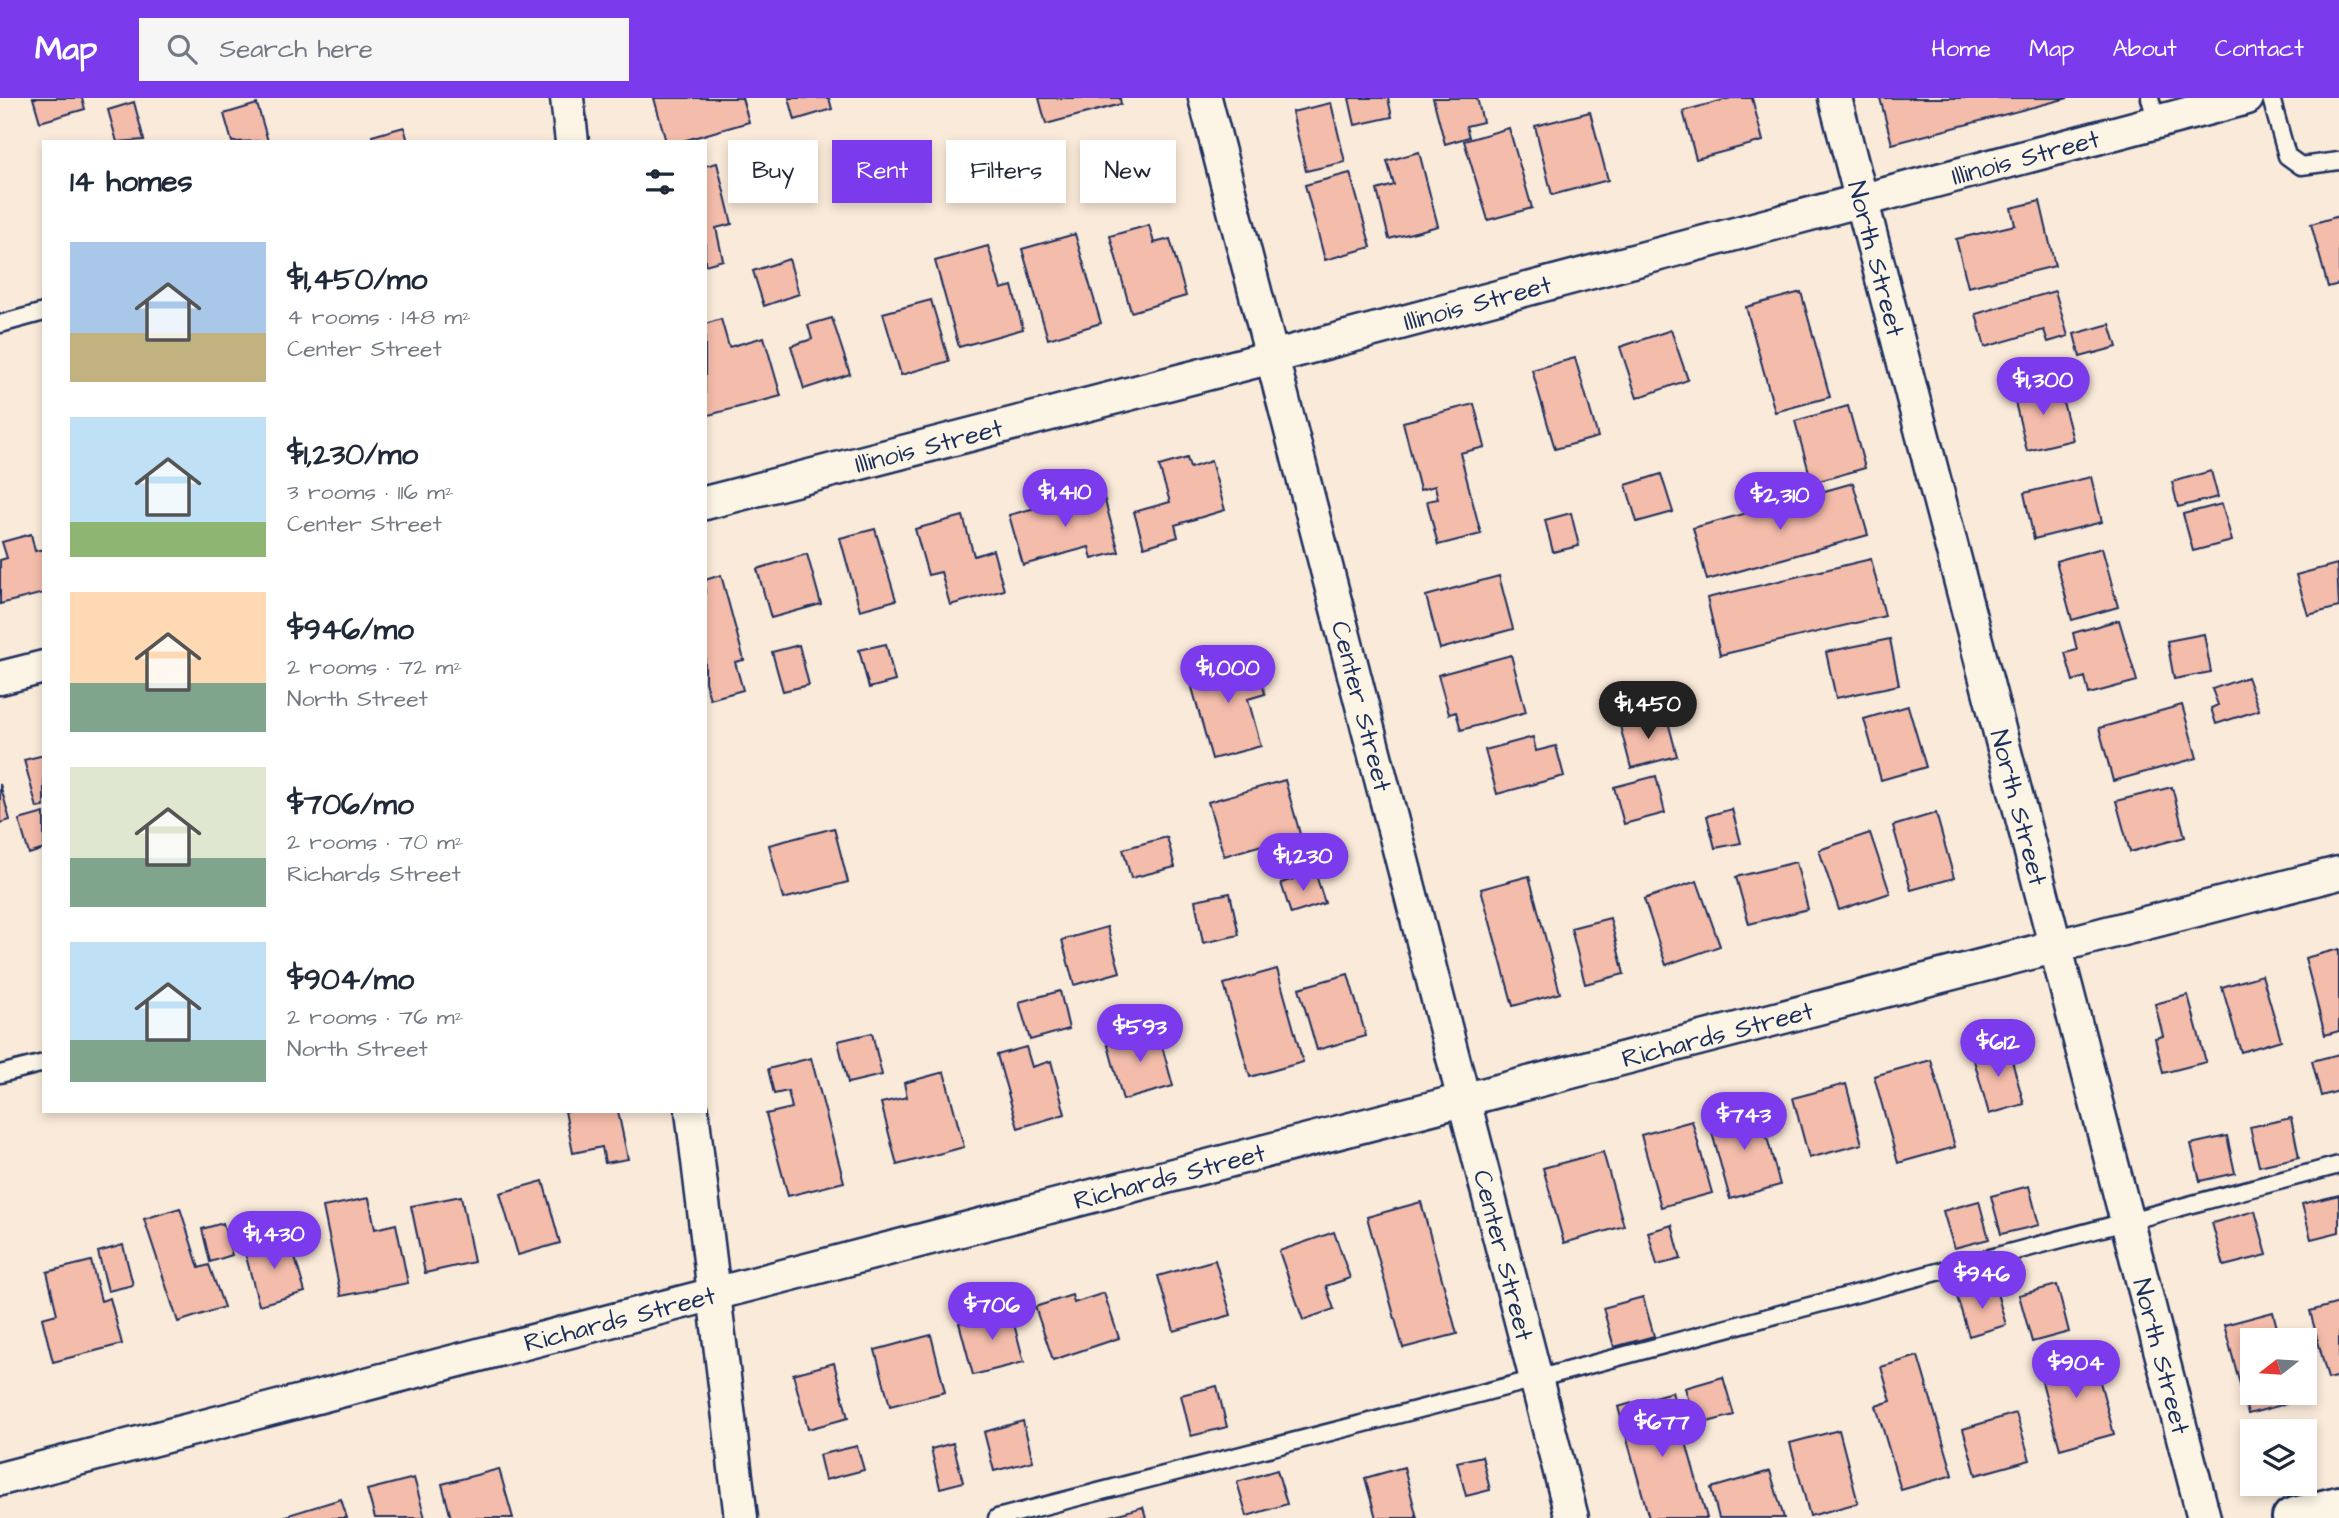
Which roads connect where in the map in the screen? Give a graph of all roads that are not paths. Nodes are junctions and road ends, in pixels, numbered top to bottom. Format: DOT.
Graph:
graph roads {
  1 [pos="567,98"];
  2 [pos="1205,98"];
  3 [pos="1835,98"];
  4 [pos="2247,98"];
  5 [pos="2271,98"];
  6 [pos="2154,110"];
  7 [pos="572,140"];
  8 [pos="2339,161"];
  9 [pos="1861,200"];
  10 [pos="42,313"];
  11 [pos="0,324"];
  12 [pos="1272,357"];
  13 [pos="707,502"];
  14 [pos="42,668"];
  15 [pos="0,678"];
  16 [pos="2339,873"];
  17 [pos="2056,947"];
  18 [pos="42,1064"];
  19 [pos="0,1074"];
  20 [pos="1465,1101"];
  21 [pos="692,1113"];
  22 [pos="2339,1164"];
  23 [pos="2126,1219"];
  24 [pos="714,1293"];
  25 [pos="1536,1379"];
  26 [pos="0,1479"];
  27 [pos="2339,1506"];
  28 [pos="741,1518"];
  29 [pos="997,1518"];
  30 [pos="1572,1518"];
  31 [pos="2204,1518"];
  32 [pos="2292,1518"];
  1 -- 7 [label="street"];
  2 -- 12 [label="street, Center Street"];
  3 -- 9 [label="street, North Street"];
  4 -- 6 [label="street, Illinois Street"];
  5 -- 8 [label="lane"];
  6 -- 9 [label="street, Illinois Street"];
  9 -- 12 [label="street, Illinois Street"];
  9 -- 17 [label="street, North Street"];
  10 -- 11 [label="lane"];
  12 -- 13 [label="street, Illinois Street"];
  12 -- 20 [label="street, Center Street"];
  14 -- 15 [label="street"];
  16 -- 17 [label="street, Richards Street"];
  17 -- 20 [label="street, Richards Street"];
  17 -- 23 [label="street, North Street"];
  18 -- 19 [label="lane"];
  20 -- 24 [label="street, Richards Street"];
  20 -- 25 [label="street, Center Street"];
  21 -- 24 [label="street"];
  22 -- 23 [label="lane"];
  23 -- 25 [label="lane"];
  23 -- 31 [label="street, North Street"];
  24 -- 26 [label="street, Richards Street"];
  24 -- 28 [label="street"];
  25 -- 29 [label="lane"];
  25 -- 30 [label="street, Center Street"];
  27 -- 32 [label="street"];
}
